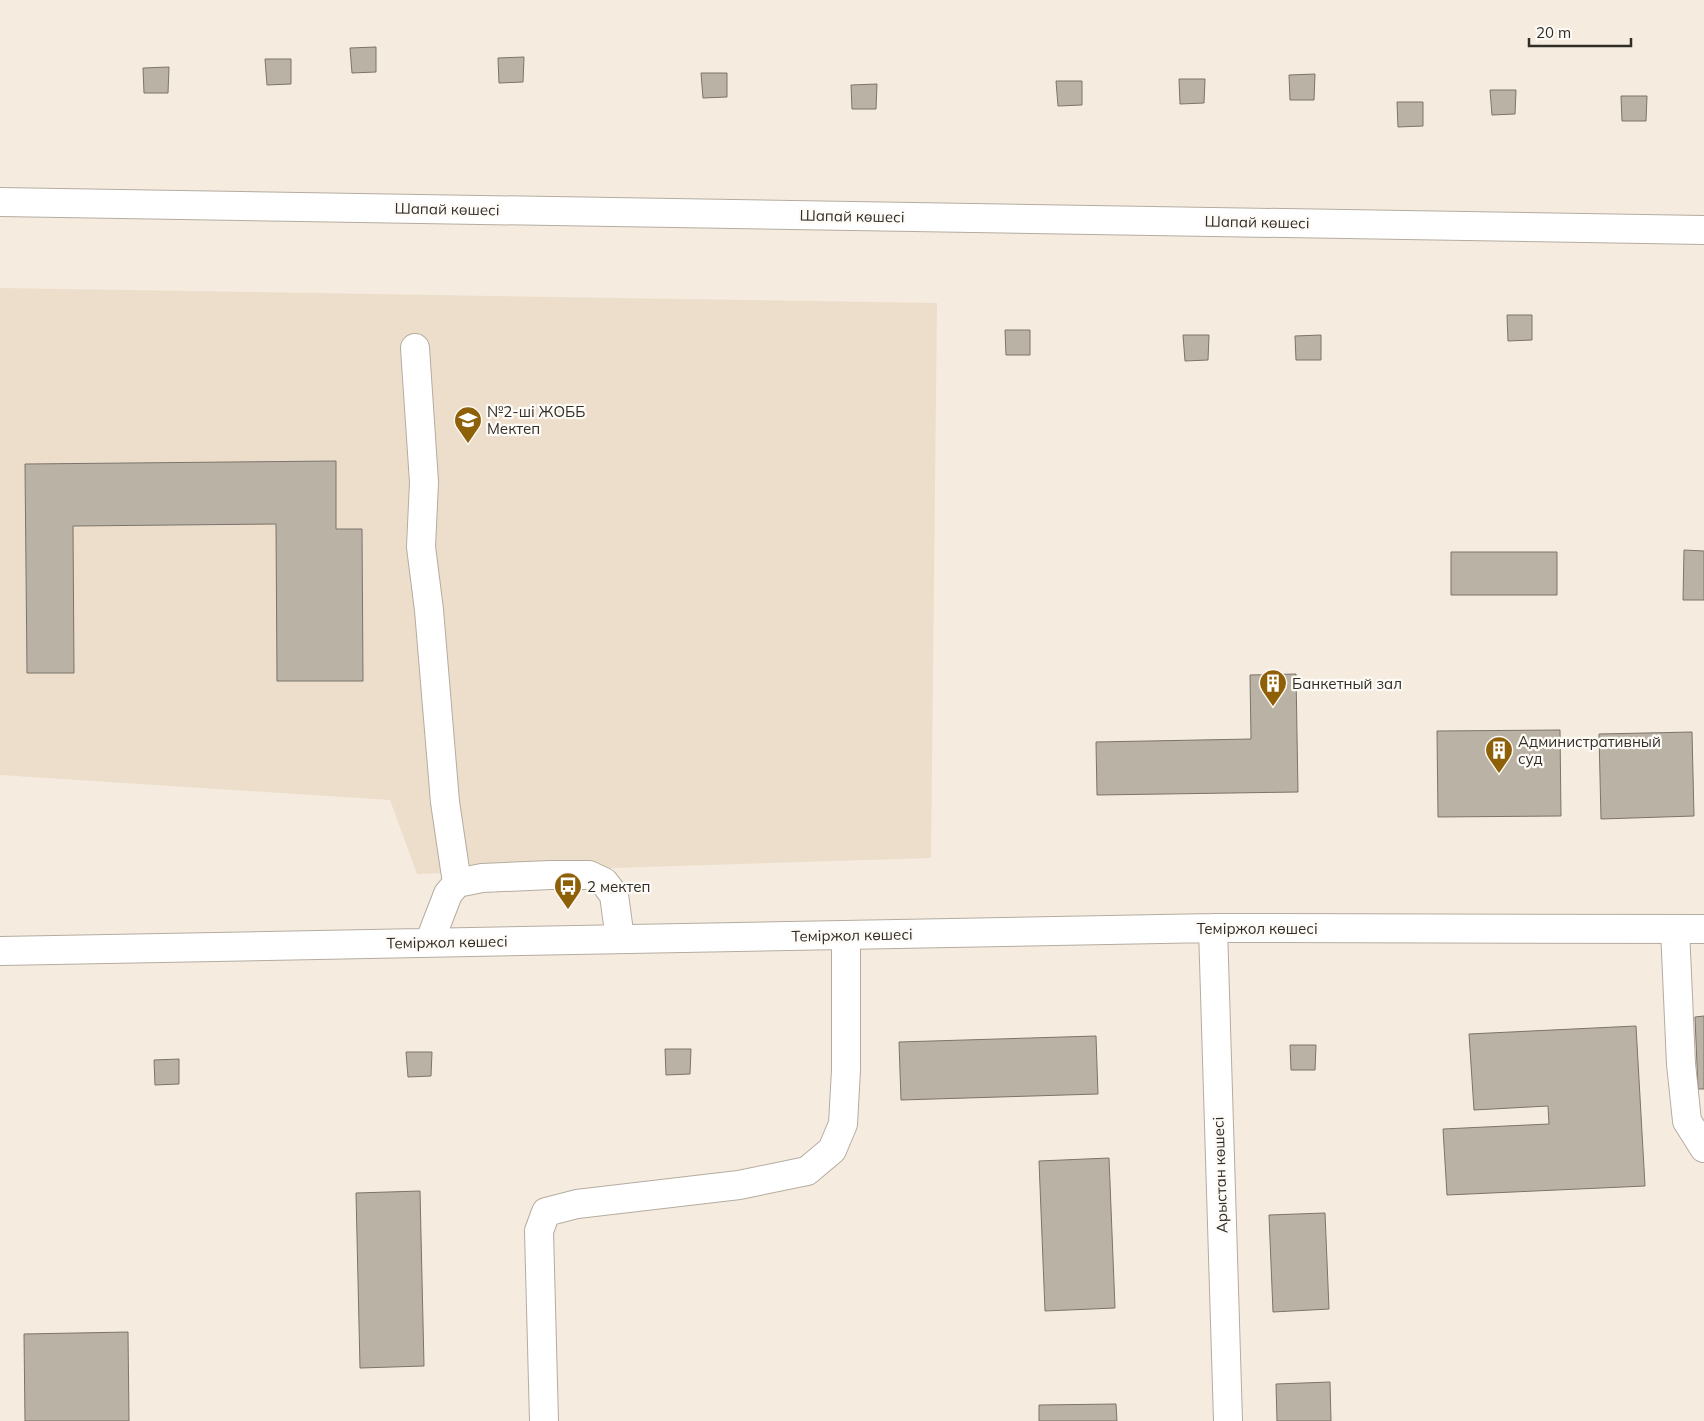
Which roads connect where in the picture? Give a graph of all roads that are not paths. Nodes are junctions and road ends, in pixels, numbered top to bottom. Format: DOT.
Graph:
graph roads {
  1 [pos="0,202"];
  2 [pos="1704,230"];
  3 [pos="416,348"];
  4 [pos="457,883"];
  5 [pos="1213,928"];
  6 [pos="1675,929"];
  7 [pos="1704,929"];
  8 [pos="846,935"];
  9 [pos="620,939"];
  10 [pos="429,943"];
  11 [pos="0,951"];
  12 [pos="1704,1148"];
  13 [pos="544,1421"];
  14 [pos="1228,1421"];
  1 -- 2 [label="street, Шапай көшесі"];
  3 -- 4 [label="street"];
  4 -- 9 [label="street"];
  4 -- 10 [label="street"];
  5 -- 6 [label="street, Теміржол көшесі"];
  5 -- 8 [label="street, Теміржол көшесі"];
  5 -- 14 [label="street, Арыстан көшесі"];
  6 -- 7 [label="street, Теміржол көшесі"];
  6 -- 12 [label="street"];
  8 -- 9 [label="street, Теміржол көшесі"];
  8 -- 13 [label="street"];
  9 -- 10 [label="street, Теміржол көшесі"];
  10 -- 11 [label="street, Теміржол көшесі"];
}
